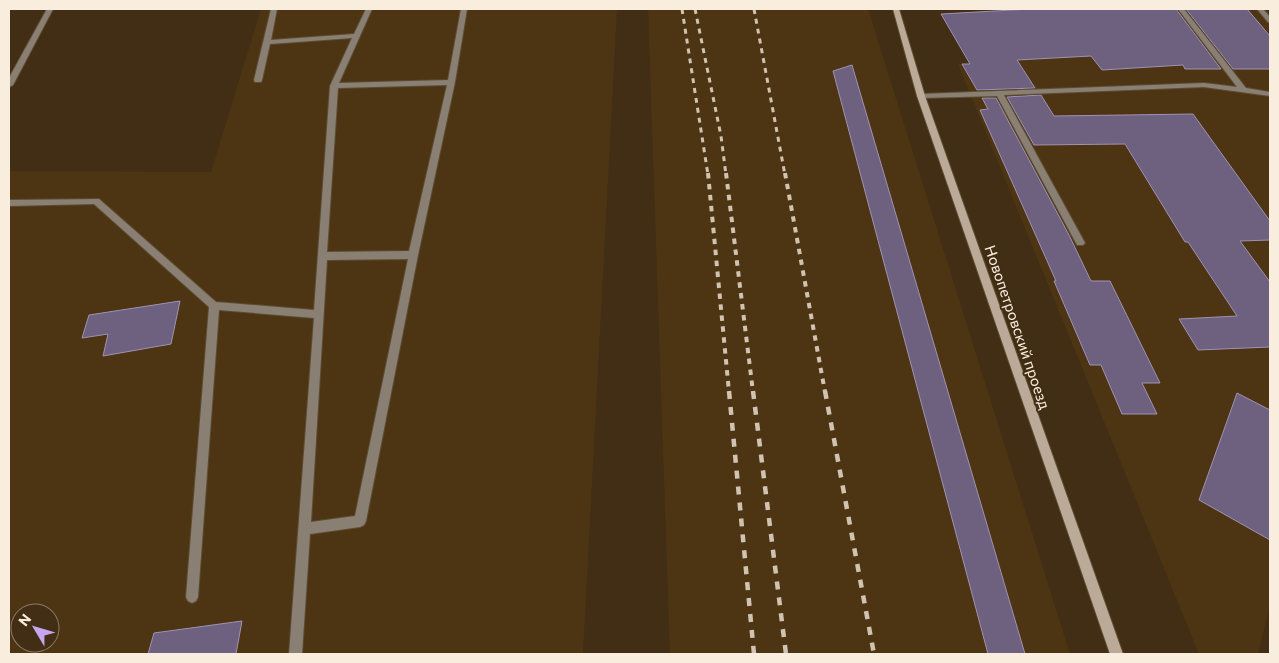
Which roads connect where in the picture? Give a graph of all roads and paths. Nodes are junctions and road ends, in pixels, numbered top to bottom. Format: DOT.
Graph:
graph roads {
  1 [pos="50,9"];
  2 [pos="274,9"];
  3 [pos="369,9"];
  4 [pos="464,9"];
  5 [pos="896,9"];
  6 [pos="1181,9"];
  7 [pos="1260,9"];
  8 [pos="1270,20"];
  9 [pos="357,36"];
  10 [pos="267,42"];
  11 [pos="258,80"];
  12 [pos="451,82"];
  13 [pos="9,85"];
  14 [pos="334,86"];
  15 [pos="1244,91"];
  16 [pos="999,93"];
  17 [pos="1270,94"];
  18 [pos="921,96"];
  19 [pos="9,203"];
  20 [pos="1080,243"];
  21 [pos="413,255"];
  22 [pos="322,256"];
  23 [pos="214,306"];
  24 [pos="318,314"];
  25 [pos="304,529"];
  26 [pos="192,597"];
  27 [pos="296,654"];
  28 [pos="1117,654"];
  1 -- 13 [label="lane"];
  2 -- 10 [label="lane"];
  3 -- 9 [label="lane"];
  4 -- 12 [label="lane"];
  5 -- 18 [label="street, Новопетровский проезд"];
  6 -- 15 [label="lane"];
  7 -- 8 [label="lane"];
  9 -- 10 [label="lane"];
  9 -- 14 [label="lane"];
  10 -- 11 [label="lane"];
  12 -- 14 [label="lane"];
  12 -- 21 [label="lane"];
  14 -- 22 [label="lane"];
  15 -- 16 [label="lane"];
  15 -- 17 [label="lane"];
  16 -- 18 [label="lane"];
  16 -- 20 [label="lane"];
  18 -- 28 [label="street, Новопетровский проезд"];
  19 -- 23 [label="lane"];
  21 -- 22 [label="lane"];
  21 -- 25 [label="lane"];
  22 -- 24 [label="lane"];
  23 -- 24 [label="lane"];
  23 -- 26 [label="lane"];
  24 -- 25 [label="lane"];
  25 -- 27 [label="lane"];
}
